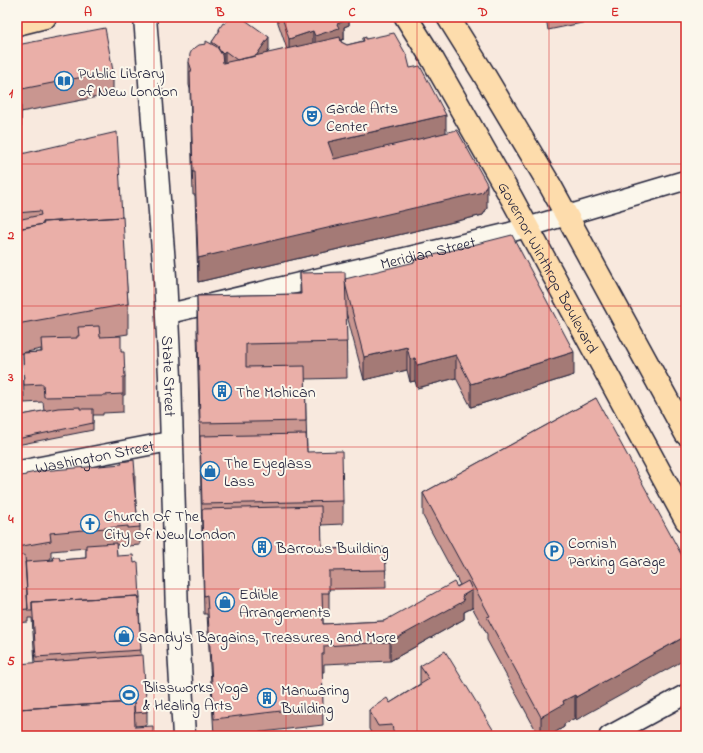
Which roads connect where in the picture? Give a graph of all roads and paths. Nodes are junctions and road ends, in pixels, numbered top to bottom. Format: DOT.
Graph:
graph roads {
  1 [pos="45,17"];
  2 [pos="145,17"];
  3 [pos="406,17"];
  4 [pos="448,17"];
  5 [pos="17,24"];
  6 [pos="686,180"];
  7 [pos="567,216"];
  8 [pos="528,227"];
  9 [pos="167,314"];
  10 [pos="686,434"];
  11 [pos="172,441"];
  12 [pos="17,471"];
  13 [pos="686,520"];
  14 [pos="686,694"];
  15 [pos="184,736"];
  16 [pos="609,736"];
  1 -- 5 [label="main road"];
  2 -- 9 [label="street, State Street"];
  3 -- 8 [label="main road, Governor Winthrop Boulevard"];
  4 -- 7 [label="main road"];
  6 -- 7 [label="street, Meridian Street"];
  7 -- 8 [label="street, Meridian Street"];
  7 -- 10 [label="main road"];
  8 -- 9 [label="street, Meridian Street"];
  8 -- 13 [label="main road, Governor Winthrop Boulevard"];
  9 -- 11 [label="street, State Street"];
  11 -- 12 [label="street, Washington Street"];
  11 -- 15 [label="street, State Street"];
  14 -- 16 [label="street"];
}
